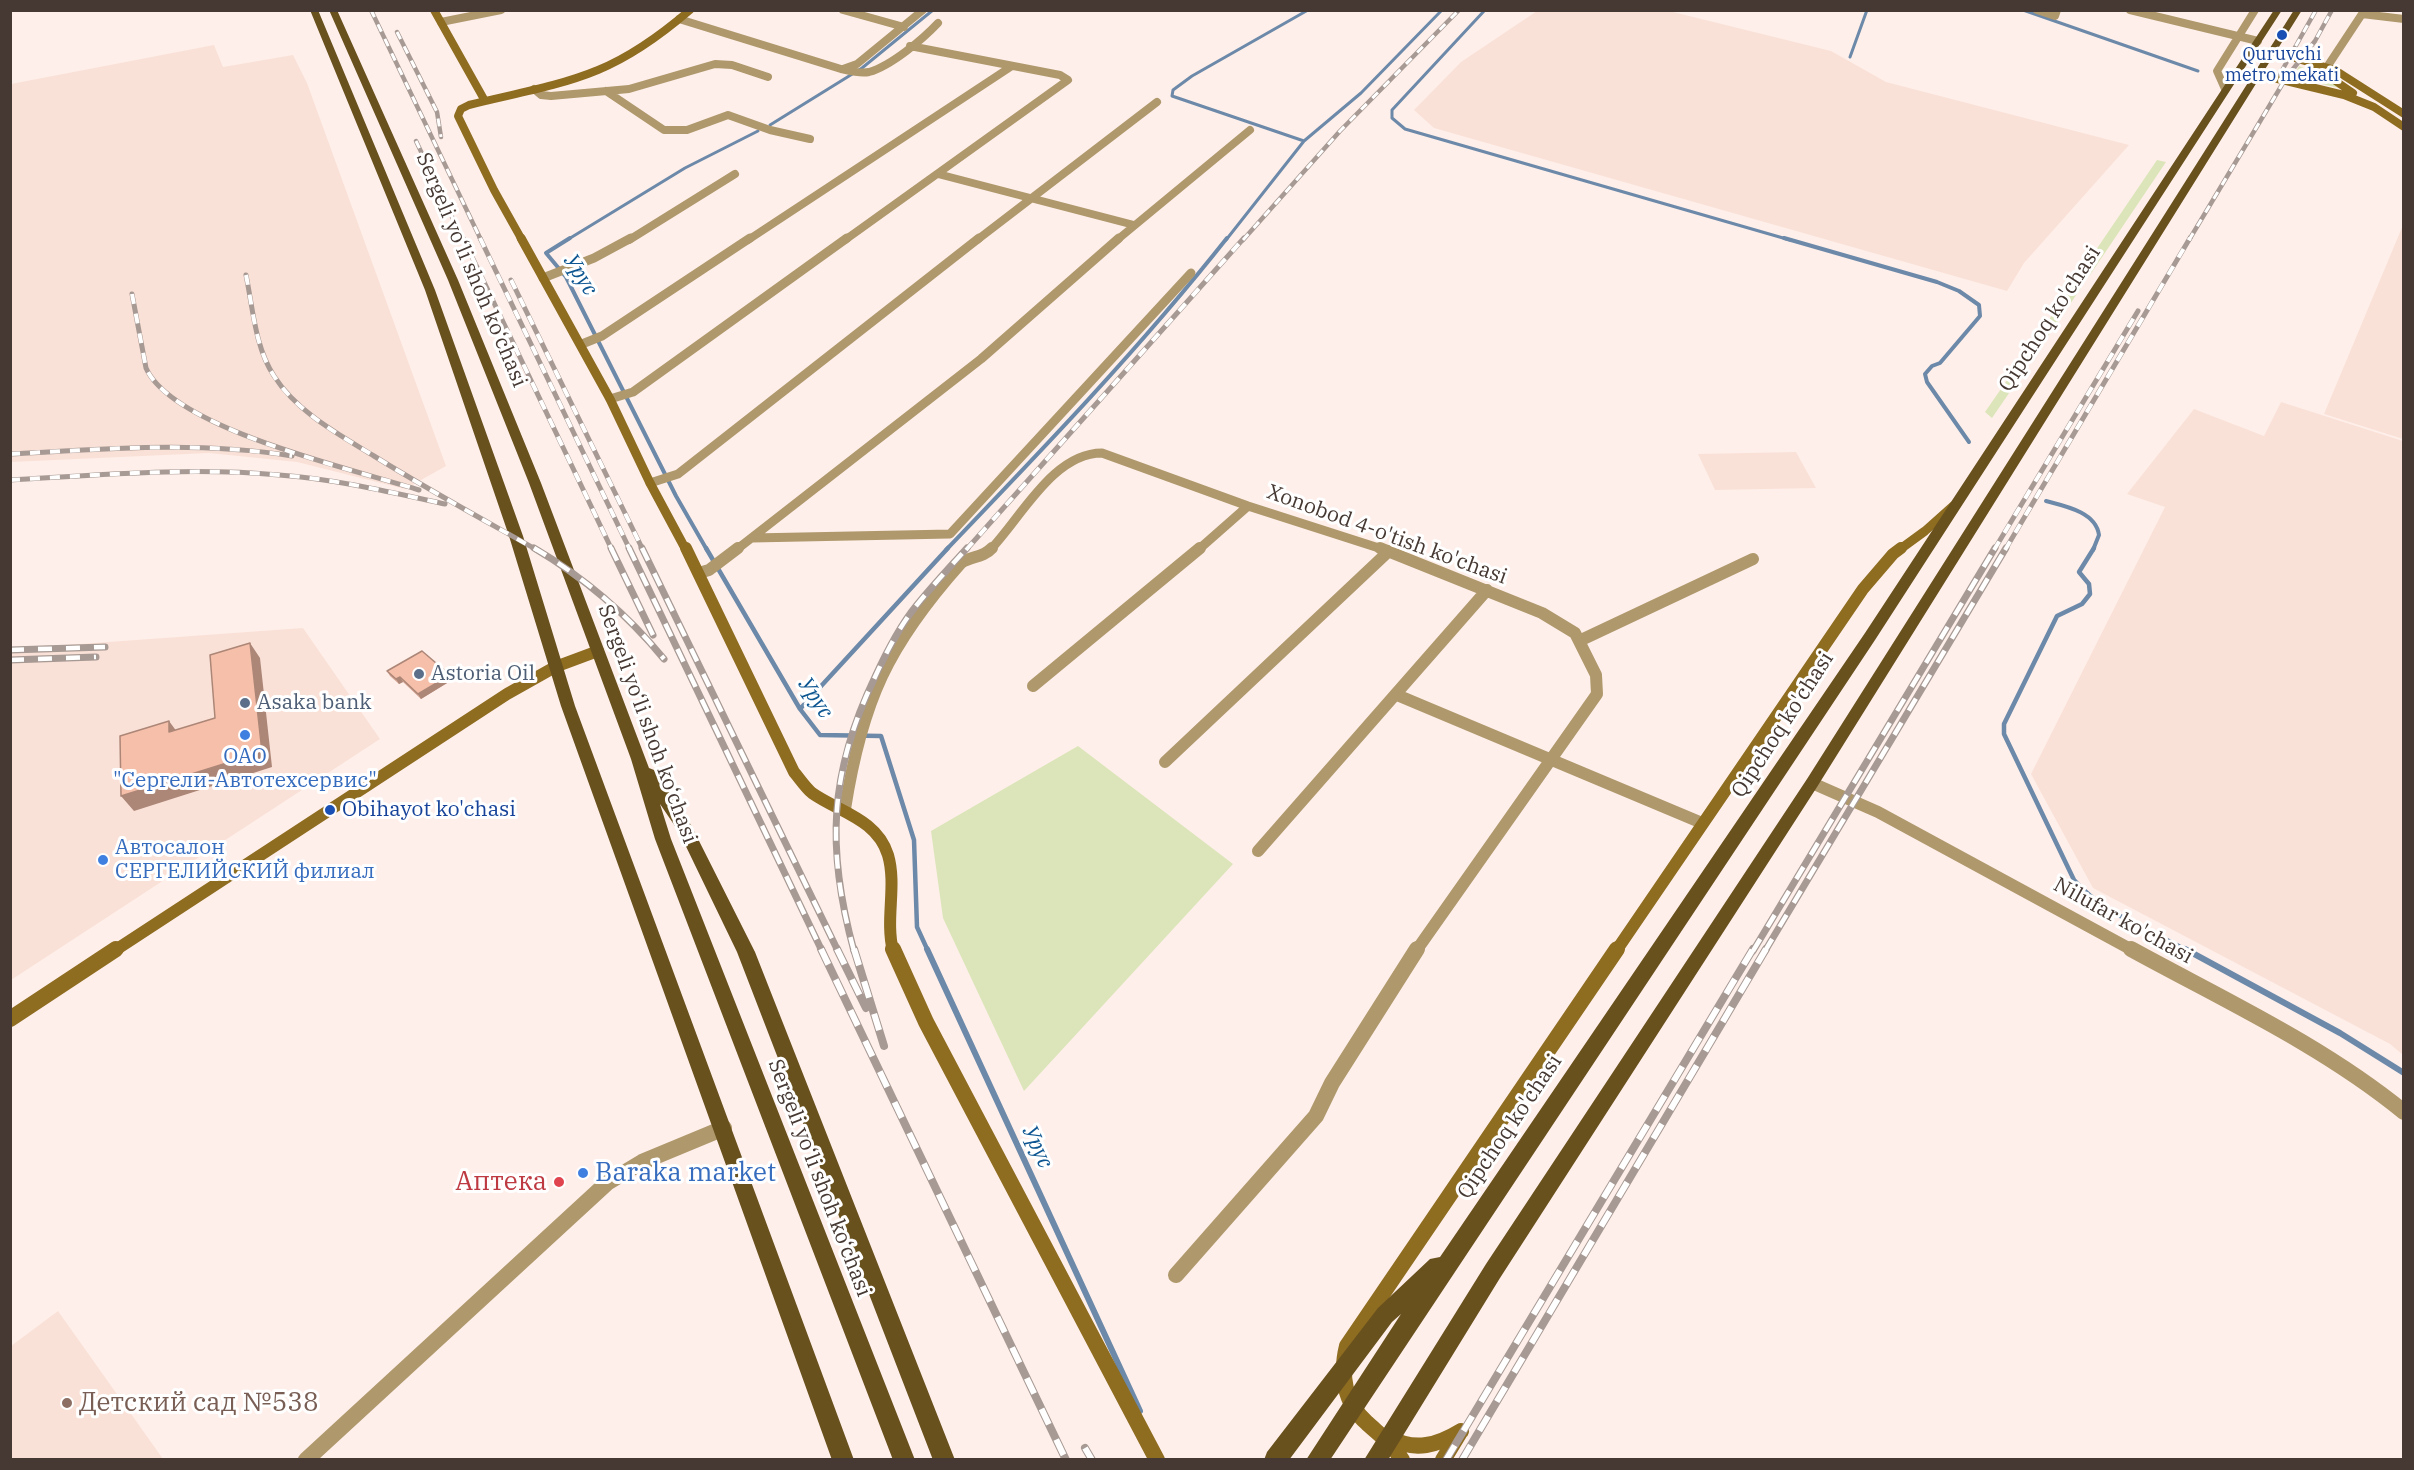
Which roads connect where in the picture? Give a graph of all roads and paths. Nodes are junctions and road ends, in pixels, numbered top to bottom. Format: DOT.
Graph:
graph roads {
  1 [pos="314,10"];
  2 [pos="333,10"];
  3 [pos="434,10"];
  4 [pos="501,10"];
  5 [pos="690,10"];
  6 [pos="843,10"];
  7 [pos="923,10"];
  8 [pos="2037,10"];
  9 [pos="2130,10"];
  10 [pos="2255,10"];
  11 [pos="2278,10"];
  12 [pos="2298,10"];
  13 [pos="2056,13"];
  14 [pos="2403,19"];
  15 [pos="679,20"];
  16 [pos="441,22"];
  17 [pos="938,23"];
  18 [pos="904,27"];
  19 [pos="2238,37"];
  20 [pos="2255,44"];
  21 [pos="910,46"];
  22 [pos="2271,51"];
  23 [pos="2308,61"];
  24 [pos="1012,66"];
  25 [pos="2327,67"];
  26 [pos="841,69"];
  27 [pos="2237,70"];
  28 [pos="2257,74"];
  29 [pos="768,77"];
  30 [pos="534,89"];
  31 [pos="2225,89"];
  32 [pos="606,91"];
  33 [pos="485,101"];
  34 [pos="1157,102"];
  35 [pos="2374,107"];
  36 [pos="2403,114"];
  37 [pos="2403,127"];
  38 [pos="1250,130"];
  39 [pos="810,139"];
  40 [pos="735,174"];
  41 [pos="938,174"];
  42 [pos="1031,198"];
  43 [pos="1134,225"];
  44 [pos="1191,273"];
  45 [pos="549,276"];
  46 [pos="592,341"];
  47 [pos="610,399"];
  48 [pos="2005,429"];
  49 [pos="2030,438"];
  50 [pos="650,483"];
  51 [pos="1956,503"];
  52 [pos="1248,506"];
  53 [pos="752,538"];
  54 [pos="1389,551"];
  55 [pos="1753,560"];
  56 [pos="699,573"];
  57 [pos="1487,590"];
  58 [pos="1579,641"];
  59 [pos="598,651"];
  60 [pos="555,667"];
  61 [pos="1033,686"];
  62 [pos="1397,695"];
  63 [pos="639,759"];
  64 [pos="1552,761"];
  65 [pos="1165,762"];
  66 [pos="1812,783"];
  67 [pos="845,810"];
  68 [pos="1702,823"];
  69 [pos="1258,851"];
  70 [pos="10,1019"];
  71 [pos="2403,1112"];
  72 [pos="724,1128"];
  73 [pos="1456,1247"];
  74 [pos="1176,1275"];
  75 [pos="1360,1417"];
  76 [pos="306,1460"];
  77 [pos="843,1460"];
  78 [pos="904,1460"];
  79 [pos="944,1460"];
  80 [pos="1157,1460"];
  81 [pos="1275,1460"];
  82 [pos="1317,1460"];
  83 [pos="1375,1460"];
  84 [pos="1402,1460"];
  85 [pos="1443,1460"];
  1 -- 60 [label="main road"];
  2 -- 59 [label="main road, Sergeli yo‘li shoh ko‘chasi"];
  3 -- 16 [label="street"];
  4 -- 16 [label="street"];
  5 -- 15 [label="street"];
  6 -- 18 [label="street"];
  7 -- 18 [label="street"];
  8 -- 13 [label="street"];
  9 -- 19 [label="street"];
  10 -- 19 [label="street"];
  11 -- 20 [label="main road, Qipchoq ko'chasi"];
  12 -- 22 [label="main road"];
  14 -- 25 [label="street"];
  15 -- 26 [label="street"];
  15 -- 30 [label="street"];
  16 -- 33 [label="street"];
  17 -- 21 [label="street"];
  18 -- 26 [label="street"];
  19 -- 20 [label="street"];
  19 -- 31 [label="street"];
  20 -- 22 [label="main road"];
  20 -- 27 [label="main road, Qipchoq ko'chasi"];
  21 -- 24 [label="street"];
  21 -- 26 [label="street"];
  22 -- 23 [label="street"];
  22 -- 28 [label="main road"];
  23 -- 25 [label="street"];
  23 -- 35 [label="street"];
  24 -- 41 [label="street"];
  24 -- 46 [label="street"];
  25 -- 36 [label="street"];
  27 -- 28 [label="main road"];
  27 -- 31 [label="main road, Qipchoq ko'chasi"];
  28 -- 35 [label="street"];
  28 -- 49 [label="main road"];
  29 -- 32 [label="street"];
  30 -- 32 [label="street"];
  30 -- 33 [label="street"];
  31 -- 48 [label="main road, Qipchoq ko'chasi"];
  32 -- 39 [label="street"];
  33 -- 45 [label="street"];
  34 -- 42 [label="street"];
  35 -- 37 [label="street"];
  38 -- 43 [label="street"];
  40 -- 45 [label="street"];
  41 -- 42 [label="street"];
  41 -- 47 [label="street"];
  42 -- 43 [label="street"];
  42 -- 50 [label="street"];
  43 -- 53 [label="street"];
  44 -- 53 [label="street"];
  45 -- 46 [label="street"];
  46 -- 47 [label="street"];
  47 -- 50 [label="street"];
  48 -- 49 [label="main road"];
  48 -- 51 [label="main road, Qipchoq ko'chasi"];
  49 -- 66 [label="main road"];
  50 -- 56 [label="street"];
  51 -- 68 [label="street"];
  51 -- 73 [label="main road, Qipchoq ko'chasi"];
  52 -- 54 [label="street, Xonobod 4-o'tish ko'chasi"];
  52 -- 61 [label="street"];
  52 -- 67 [label="street, Xonobod 4-o'tish ko'chasi"];
  53 -- 56 [label="street"];
  54 -- 57 [label="street, Xonobod 4-o'tish ko'chasi"];
  54 -- 65 [label="street"];
  55 -- 58 [label="street"];
  56 -- 67 [label="street"];
  57 -- 58 [label="street, Xonobod 4-o'tish ko'chasi"];
  57 -- 62 [label="street"];
  58 -- 64 [label="street, Xonobod 4-o'tish ko'chasi"];
  59 -- 60 [label="street"];
  59 -- 63 [label="main road, Sergeli yo‘li shoh ko‘chasi"];
  60 -- 70 [label="street"];
  60 -- 72 [label="main road"];
  62 -- 64 [label="street"];
  62 -- 69 [label="street"];
  63 -- 78 [label="main road, Sergeli yo‘li shoh ko‘chasi"];
  63 -- 79 [label="main road"];
  64 -- 68 [label="street"];
  64 -- 74 [label="street, Xonobod 4-o'tish ko'chasi"];
  66 -- 71 [label="street, Nilufar ko'chasi"];
  66 -- 83 [label="main road"];
  67 -- 80 [label="street"];
  68 -- 75 [label="street"];
  72 -- 76 [label="street"];
  72 -- 77 [label="main road"];
  73 -- 81 [label="main road"];
  73 -- 82 [label="main road, Qipchoq ko'chasi"];
  75 -- 84 [label="street"];
  75 -- 85 [label="street"];
}
